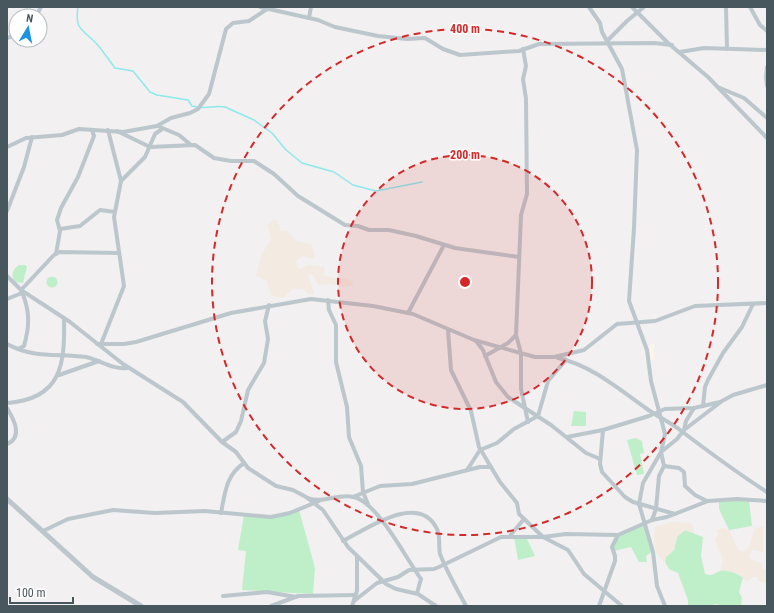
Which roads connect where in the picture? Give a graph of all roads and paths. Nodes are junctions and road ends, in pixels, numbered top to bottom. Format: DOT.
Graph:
graph roads {
  1 [pos="260,7"];
  2 [pos="311,7"];
  3 [pos="589,7"];
  4 [pos="632,7"];
  5 [pos="644,7"];
  6 [pos="726,7"];
  7 [pos="750,7"];
  8 [pos="268,8"];
  9 [pos="638,13"];
  10 [pos="309,18"];
  11 [pos="767,31"];
  12 [pos="608,43"];
  13 [pos="672,45"];
  14 [pos="523,49"];
  15 [pos="727,49"];
  16 [pos="767,50"];
  17 [pos="680,52"];
  18 [pos="767,67"];
  19 [pos="767,86"];
  20 [pos="718,87"];
  21 [pos="767,118"];
  22 [pos="157,126"];
  23 [pos="162,129"];
  24 [pos="92,130"];
  25 [pos="108,130"];
  26 [pos="117,132"];
  27 [pos="32,137"];
  28 [pos="767,138"];
  29 [pos="191,144"];
  30 [pos="7,147"];
  31 [pos="150,147"];
  32 [pos="121,182"];
  33 [pos="7,211"];
  34 [pos="115,212"];
  35 [pos="60,229"];
  36 [pos="444,245"];
  37 [pos="118,253"];
  38 [pos="56,254"];
  39 [pos="519,257"];
  40 [pos="7,276"];
  41 [pos="21,292"];
  42 [pos="7,299"];
  43 [pos="328,300"];
  44 [pos="767,303"];
  45 [pos="753,304"];
  46 [pos="269,305"];
  47 [pos="408,313"];
  48 [pos="64,318"];
  49 [pos="636,322"];
  50 [pos="448,330"];
  51 [pos="516,335"];
  52 [pos="474,340"];
  53 [pos="7,344"];
  54 [pos="99,344"];
  55 [pos="499,347"];
  56 [pos="18,349"];
  57 [pos="521,353"];
  58 [pos="574,354"];
  59 [pos="64,356"];
  60 [pos="486,356"];
  61 [pos="554,357"];
  62 [pos="566,360"];
  63 [pos="99,361"];
  64 [pos="127,368"];
  65 [pos="59,375"];
  66 [pos="767,385"];
  67 [pos="722,401"];
  68 [pos="7,403"];
  69 [pos="703,406"];
  70 [pos="7,408"];
  71 [pos="524,408"];
  72 [pos="694,408"];
  73 [pos="659,412"];
  74 [pos="654,414"];
  75 [pos="538,416"];
  76 [pos="661,419"];
  77 [pos="528,422"];
  78 [pos="603,430"];
  79 [pos="683,431"];
  80 [pos="567,437"];
  81 [pos="222,442"];
  82 [pos="7,444"];
  83 [pos="480,450"];
  84 [pos="662,452"];
  85 [pos="600,459"];
  86 [pos="244,464"];
  87 [pos="664,466"];
  88 [pos="491,467"];
  89 [pos="468,470"];
  90 [pos="362,492"];
  91 [pos="767,492"];
  92 [pos="306,497"];
  93 [pos="353,497"];
  94 [pos="7,499"];
  95 [pos="319,501"];
  96 [pos="708,501"];
  97 [pos="767,501"];
  98 [pos="314,504"];
  99 [pos="368,504"];
  100 [pos="639,504"];
  101 [pos="656,509"];
  102 [pos="221,513"];
  103 [pos="675,514"];
  104 [pos="524,519"];
  105 [pos="652,520"];
  106 [pos="382,521"];
  107 [pos="646,523"];
  108 [pos="43,531"];
  109 [pos="618,535"];
  110 [pos="509,536"];
  111 [pos="543,537"];
  112 [pos="343,541"];
  113 [pos="357,557"];
  114 [pos="445,564"];
  115 [pos="414,569"];
  116 [pos="382,581"];
  117 [pos="605,592"];
  118 [pos="416,593"];
  119 [pos="356,595"];
  120 [pos="222,596"];
  121 [pos="296,597"];
  122 [pos="662,600"];
  123 [pos="354,601"];
  124 [pos="141,606"];
  125 [pos="271,606"];
  126 [pos="352,606"];
  127 [pos="436,606"];
  128 [pos="466,606"];
  129 [pos="599,606"];
  130 [pos="622,606"];
  131 [pos="662,606"];
  132 [pos="665,606"];
  1 -- 8 [label="street"];
  2 -- 10 [label="street"];
  3 -- 12 [label="street"];
  4 -- 9 [label="street"];
  5 -- 9 [label="street"];
  6 -- 15 [label="street"];
  7 -- 11 [label="street"];
  8 -- 10 [label="street"];
  8 -- 22 [label="street"];
  9 -- 12 [label="street"];
  9 -- 13 [label="street"];
  10 -- 14 [label="street"];
  12 -- 13 [label="street"];
  12 -- 14 [label="street"];
  12 -- 49 [label="street"];
  13 -- 17 [label="street"];
  14 -- 39 [label="street"];
  15 -- 16 [label="street"];
  15 -- 17 [label="street"];
  17 -- 20 [label="street"];
  18 -- 19 [label="street"];
  20 -- 21 [label="street"];
  20 -- 28 [label="street"];
  22 -- 23 [label="street"];
  22 -- 26 [label="street"];
  23 -- 29 [label="street"];
  23 -- 31 [label="street"];
  24 -- 25 [label="street"];
  24 -- 27 [label="street"];
  24 -- 35 [label="street"];
  25 -- 26 [label="street"];
  25 -- 32 [label="street"];
  26 -- 31 [label="street"];
  27 -- 30 [label="street"];
  27 -- 33 [label="street"];
  29 -- 31 [label="street"];
  29 -- 36 [label="street"];
  31 -- 32 [label="street"];
  32 -- 34 [label="street"];
  34 -- 35 [label="street"];
  34 -- 37 [label="street"];
  35 -- 38 [label="street"];
  36 -- 39 [label="street"];
  36 -- 47 [label="street"];
  37 -- 38 [label="street"];
  37 -- 54 [label="street"];
  38 -- 41 [label="street"];
  39 -- 51 [label="street"];
  40 -- 41 [label="street"];
  41 -- 42 [label="street"];
  41 -- 48 [label="street"];
  41 -- 56 [label="street"];
  43 -- 46 [label="street"];
  43 -- 47 [label="street"];
  43 -- 90 [label="street"];
  44 -- 45 [label="street"];
  45 -- 49 [label="street"];
  45 -- 69 [label="street"];
  46 -- 54 [label="street"];
  46 -- 81 [label="street"];
  47 -- 50 [label="street"];
  48 -- 54 [label="street"];
  48 -- 59 [label="street"];
  49 -- 58 [label="street"];
  49 -- 73 [label="street"];
  50 -- 52 [label="street"];
  50 -- 83 [label="street"];
  51 -- 55 [label="street"];
  51 -- 57 [label="street"];
  52 -- 55 [label="street"];
  52 -- 60 [label="street"];
  53 -- 56 [label="street"];
  54 -- 64 [label="street"];
  55 -- 57 [label="street"];
  55 -- 60 [label="street"];
  56 -- 59 [label="street"];
  57 -- 61 [label="street"];
  57 -- 71 [label="street"];
  58 -- 61 [label="street"];
  58 -- 62 [label="street"];
  59 -- 63 [label="street"];
  59 -- 65 [label="street"];
  60 -- 71 [label="street"];
  61 -- 62 [label="street"];
  62 -- 74 [label="street"];
  62 -- 75 [label="street"];
  63 -- 64 [label="street"];
  63 -- 65 [label="street"];
  64 -- 81 [label="street"];
  65 -- 68 [label="street"];
  66 -- 67 [label="street"];
  67 -- 69 [label="street"];
  67 -- 79 [label="street"];
  69 -- 72 [label="street"];
  70 -- 82 [label="street"];
  71 -- 75 [label="street"];
  71 -- 77 [label="street"];
  72 -- 73 [label="street"];
  72 -- 79 [label="street"];
  73 -- 74 [label="street"];
  73 -- 76 [label="street"];
  74 -- 76 [label="street"];
  74 -- 78 [label="street"];
  75 -- 77 [label="street"];
  75 -- 80 [label="street"];
  76 -- 79 [label="street"];
  76 -- 84 [label="street"];
  77 -- 83 [label="street"];
  78 -- 80 [label="street"];
  78 -- 85 [label="street"];
  79 -- 84 [label="street"];
  79 -- 91 [label="street"];
  80 -- 85 [label="street"];
  81 -- 86 [label="street"];
  83 -- 88 [label="street"];
  83 -- 89 [label="street"];
  84 -- 87 [label="street"];
  84 -- 100 [label="street"];
  85 -- 100 [label="street"];
  86 -- 92 [label="street"];
  86 -- 102 [label="street"];
  87 -- 96 [label="street"];
  87 -- 101 [label="street"];
  88 -- 89 [label="street"];
  88 -- 104 [label="street"];
  89 -- 90 [label="street"];
  90 -- 93 [label="street"];
  90 -- 99 [label="street"];
  92 -- 95 [label="street"];
  92 -- 98 [label="street"];
  93 -- 95 [label="street"];
  93 -- 99 [label="street"];
  94 -- 108 [label="street"];
  95 -- 98 [label="street"];
  96 -- 97 [label="street"];
  96 -- 103 [label="street"];
  98 -- 102 [label="street"];
  98 -- 112 [label="street"];
  99 -- 106 [label="street"];
  100 -- 101 [label="street"];
  100 -- 107 [label="street"];
  101 -- 103 [label="street"];
  101 -- 105 [label="street"];
  102 -- 108 [label="street"];
  103 -- 105 [label="street"];
  104 -- 110 [label="street"];
  104 -- 111 [label="street"];
  105 -- 107 [label="street"];
  106 -- 112 [label="street"];
  106 -- 114 [label="street"];
  106 -- 115 [label="street"];
  107 -- 109 [label="street"];
  107 -- 122 [label="street"];
  108 -- 124 [label="street"];
  109 -- 111 [label="street"];
  109 -- 117 [label="street"];
  110 -- 111 [label="street"];
  110 -- 114 [label="street"];
  111 -- 117 [label="street"];
  112 -- 113 [label="street"];
  113 -- 116 [label="street"];
  113 -- 119 [label="street"];
  114 -- 115 [label="street"];
  114 -- 128 [label="street"];
  115 -- 116 [label="street"];
  115 -- 118 [label="street"];
  116 -- 118 [label="street"];
  116 -- 123 [label="street"];
  117 -- 129 [label="street"];
  117 -- 130 [label="street"];
  118 -- 127 [label="street"];
  119 -- 121 [label="street"];
  119 -- 123 [label="street"];
  120 -- 121 [label="street"];
  121 -- 125 [label="street"];
  122 -- 131 [label="street"];
  122 -- 132 [label="street"];
  123 -- 126 [label="street"];
}
